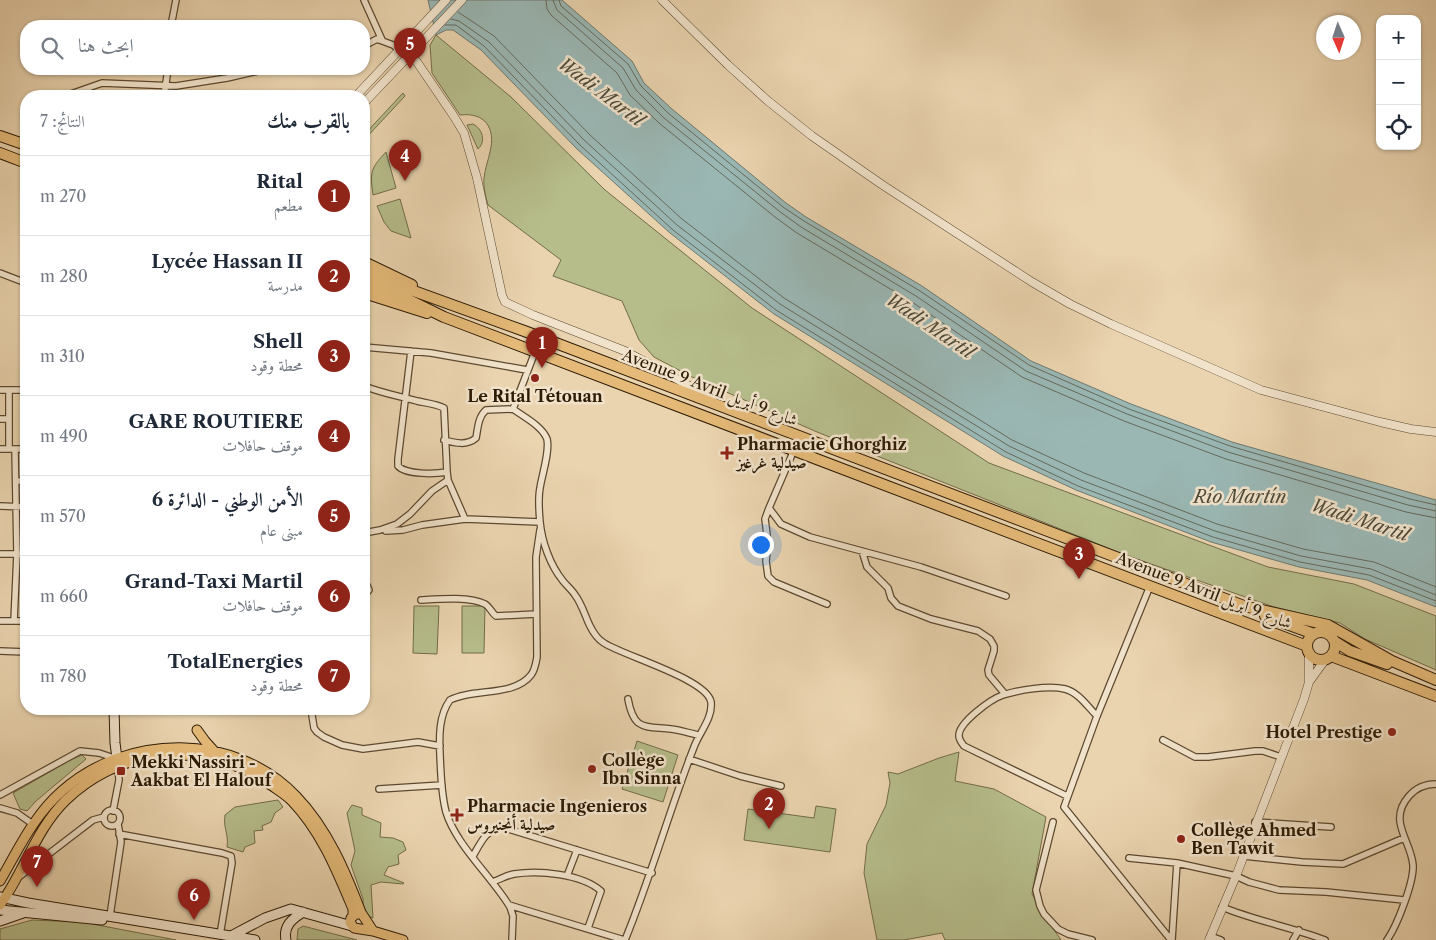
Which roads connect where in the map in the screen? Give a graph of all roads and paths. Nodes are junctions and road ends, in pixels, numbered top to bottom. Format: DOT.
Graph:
graph roads {
  1 [pos="176,0"];
  2 [pos="364,0"];
  3 [pos="446,0"];
  4 [pos="462,0"];
  5 [pos="662,0"];
  6 [pos="172,20"];
  7 [pos="382,40"];
  8 [pos="370,42"];
  9 [pos="400,50"];
  10 [pos="409,56"];
  11 [pos="167,75"];
  12 [pos="241,75"];
  13 [pos="165,87"];
  14 [pos="82,90"];
  15 [pos="165,90"];
  16 [pos="362,90"];
  17 [pos="370,96"];
  18 [pos="0,132"];
  19 [pos="0,136"];
  20 [pos="20,137"];
  21 [pos="20,143"];
  22 [pos="0,147"];
  23 [pos="0,152"];
  24 [pos="20,154"];
  25 [pos="20,160"];
  26 [pos="370,265"];
  27 [pos="0,273"];
  28 [pos="370,275"];
  29 [pos="20,281"];
  30 [pos="370,284"];
  31 [pos="370,295"];
  32 [pos="441,301"];
  33 [pos="444,317"];
  34 [pos="370,348"];
  35 [pos="411,351"];
  36 [pos="536,352"];
  37 [pos="527,370"];
  38 [pos="370,388"];
  39 [pos="0,390"];
  40 [pos="9,390"];
  41 [pos="20,390"];
  42 [pos="406,398"];
  43 [pos="721,406"];
  44 [pos="513,409"];
  45 [pos="0,419"];
  46 [pos="8,419"];
  47 [pos="1436,432"];
  48 [pos="444,440"];
  49 [pos="20,449"];
  50 [pos="0,450"];
  51 [pos="12,450"];
  52 [pos="794,450"];
  53 [pos="446,472"];
  54 [pos="448,480"];
  55 [pos="16,481"];
  56 [pos="20,481"];
  57 [pos="0,506"];
  58 [pos="16,507"];
  59 [pos="20,507"];
  60 [pos="769,508"];
  61 [pos="465,519"];
  62 [pos="540,525"];
  63 [pos="380,530"];
  64 [pos="370,532"];
  65 [pos="862,551"];
  66 [pos="0,554"];
  67 [pos="17,554"];
  68 [pos="1150,586"];
  69 [pos="1006,596"];
  70 [pos="421,600"];
  71 [pos="827,604"];
  72 [pos="1244,606"];
  73 [pos="536,614"];
  74 [pos="0,621"];
  75 [pos="14,621"];
  76 [pos="20,621"];
  77 [pos="1314,634"];
  78 [pos="1334,641"];
  79 [pos="1308,650"];
  80 [pos="0,651"];
  81 [pos="20,652"];
  82 [pos="1328,658"];
  83 [pos="1412,671"];
  84 [pos="1436,680"];
  85 [pos="1309,682"];
  86 [pos="1005,694"];
  87 [pos="1436,696"];
  88 [pos="628,699"];
  89 [pos="114,715"];
  90 [pos="312,715"];
  91 [pos="1097,716"];
  92 [pos="198,730"];
  93 [pos="698,735"];
  94 [pos="1163,740"];
  95 [pos="440,746"];
  96 [pos="215,751"];
  97 [pos="1281,757"];
  98 [pos="689,759"];
  99 [pos="117,762"];
  100 [pos="1436,784"];
  101 [pos="442,785"];
  102 [pos="781,786"];
  103 [pos="379,789"];
  104 [pos="0,795"];
  105 [pos="1067,796"];
  106 [pos="0,808"];
  107 [pos="113,811"];
  108 [pos="104,817"];
  109 [pos="1053,822"];
  110 [pos="1256,822"];
  111 [pos="118,824"];
  112 [pos="32,827"];
  113 [pos="1331,828"];
  114 [pos="119,834"];
  115 [pos="1404,838"];
  116 [pos="577,850"];
  117 [pos="473,856"];
  118 [pos="1244,856"];
  119 [pos="1129,858"];
  120 [pos="1177,863"];
  121 [pos="0,869"];
  122 [pos="652,872"];
  123 [pos="567,876"];
  124 [pos="1236,876"];
  125 [pos="16,879"];
  126 [pos="0,881"];
  127 [pos="492,882"];
  128 [pos="2,900"];
  129 [pos="1404,900"];
  130 [pos="509,905"];
  131 [pos="1222,907"];
  132 [pos="0,910"];
  133 [pos="28,912"];
  134 [pos="303,912"];
  135 [pos="110,916"];
  136 [pos="0,921"];
  137 [pos="357,921"];
  138 [pos="588,928"];
  139 [pos="1299,930"];
  140 [pos="225,937"];
  141 [pos="1209,938"];
  142 [pos="254,940"];
  143 [pos="286,940"];
  144 [pos="403,940"];
  145 [pos="512,940"];
  146 [pos="625,940"];
  147 [pos="1092,940"];
  148 [pos="1171,940"];
  149 [pos="1221,940"];
  150 [pos="1293,940"];
  151 [pos="1324,940"];
  152 [pos="1387,940"];
  1 -- 6 [label="street"];
  2 -- 7 [label="street"];
  3 -- 9 [label="street"];
  4 -- 10 [label="street"];
  5 -- 47 [label="street"];
  7 -- 8 [label="street"];
  7 -- 9 [label="street"];
  9 -- 16 [label="street"];
  10 -- 17 [label="street"];
  10 -- 43 [label="street"];
  11 -- 13 [label="street"];
  12 -- 13 [label="street"];
  13 -- 14 [label="street"];
  13 -- 15 [label="street"];
  18 -- 20 [label="highway"];
  19 -- 21 [label="highway"];
  22 -- 24 [label="highway"];
  23 -- 25 [label="highway"];
  26 -- 32 [label="highway"];
  27 -- 29 [label="street"];
  28 -- 32 [label="highway, Avenue 9 Avril شارع 9 أبريل"];
  30 -- 33 [label="highway, Avenue 9 Avril شارع 9 أبريل"];
  31 -- 33 [label="highway"];
  32 -- 43 [label="highway, Avenue 9 Avril شارع 9 أبريل"];
  33 -- 36 [label="highway, Avenue 9 Avril شارع 9 أبريل"];
  34 -- 35 [label="street"];
  35 -- 37 [label="street"];
  35 -- 42 [label="street"];
  36 -- 37 [label="street"];
  36 -- 52 [label="highway, Avenue 9 Avril شارع 9 أبريل"];
  37 -- 44 [label="street"];
  38 -- 42 [label="street"];
  39 -- 40 [label="street"];
  40 -- 41 [label="street"];
  40 -- 46 [label="street"];
  42 -- 48 [label="street"];
  42 -- 53 [label="street"];
  43 -- 72 [label="highway, Avenue 9 Avril شارع 9 أبريل"];
  44 -- 48 [label="street"];
  44 -- 62 [label="street"];
  45 -- 46 [label="street"];
  46 -- 51 [label="street"];
  48 -- 53 [label="street"];
  49 -- 51 [label="street"];
  50 -- 51 [label="street"];
  51 -- 55 [label="street"];
  52 -- 60 [label="street"];
  52 -- 68 [label="highway, Avenue 9 Avril شارع 9 أبريل"];
  53 -- 54 [label="street"];
  54 -- 61 [label="street"];
  54 -- 63 [label="street"];
  55 -- 56 [label="street"];
  55 -- 58 [label="street"];
  57 -- 58 [label="street"];
  58 -- 59 [label="street"];
  58 -- 67 [label="street"];
  60 -- 65 [label="street"];
  60 -- 71 [label="street"];
  61 -- 62 [label="street"];
  61 -- 63 [label="street"];
  62 -- 73 [label="street"];
  62 -- 93 [label="street"];
  63 -- 64 [label="street"];
  65 -- 69 [label="street"];
  65 -- 86 [label="street"];
  66 -- 67 [label="street"];
  67 -- 75 [label="street"];
  68 -- 79 [label="highway, Avenue 9 Avril شارع 9 أبريل"];
  68 -- 91 [label="street"];
  70 -- 73 [label="street"];
  72 -- 77 [label="highway"];
  72 -- 83 [label="highway, Avenue 9 Avril شارع 9 أبريل"];
  73 -- 95 [label="street"];
  74 -- 75 [label="street"];
  75 -- 76 [label="street"];
  77 -- 78 [label="highway"];
  77 -- 79 [label="highway"];
  78 -- 82 [label="highway"];
  78 -- 83 [label="highway"];
  79 -- 82 [label="highway"];
  79 -- 85 [label="street"];
  80 -- 81 [label="street"];
  82 -- 85 [label="street"];
  82 -- 87 [label="highway"];
  83 -- 84 [label="highway, Avenue 9 Avril شارع 9 أبريل"];
  85 -- 97 [label="street"];
  86 -- 91 [label="street"];
  86 -- 105 [label="street"];
  88 -- 93 [label="street"];
  89 -- 99 [label="main road"];
  90 -- 95 [label="street"];
  91 -- 105 [label="street"];
  92 -- 96 [label="main road"];
  93 -- 98 [label="street"];
  94 -- 97 [label="street"];
  95 -- 101 [label="street"];
  96 -- 99 [label="main road"];
  96 -- 137 [label="main road"];
  97 -- 110 [label="street"];
  98 -- 102 [label="street"];
  98 -- 122 [label="street"];
  99 -- 104 [label="street"];
  99 -- 107 [label="street"];
  99 -- 112 [label="main road"];
  99 -- 125 [label="main road"];
  99 -- 137 [label="main road"];
  100 -- 115 [label="street"];
  101 -- 103 [label="street"];
  101 -- 117 [label="street"];
  105 -- 148 [label="street"];
  106 -- 112 [label="street"];
  107 -- 108 [label="street"];
  107 -- 111 [label="street"];
  108 -- 111 [label="street"];
  108 -- 125 [label="street"];
  109 -- 147 [label="street"];
  110 -- 113 [label="street"];
  110 -- 118 [label="street"];
  111 -- 114 [label="street"];
  112 -- 121 [label="main road"];
  112 -- 126 [label="main road"];
  114 -- 135 [label="street"];
  114 -- 140 [label="street"];
  115 -- 118 [label="street"];
  115 -- 129 [label="street"];
  116 -- 117 [label="street"];
  116 -- 122 [label="street"];
  116 -- 123 [label="street"];
  117 -- 127 [label="street"];
  118 -- 124 [label="street"];
  119 -- 120 [label="street"];
  120 -- 124 [label="street"];
  120 -- 148 [label="street"];
  122 -- 146 [label="street"];
  123 -- 127 [label="street"];
  123 -- 138 [label="street"];
  124 -- 129 [label="street"];
  124 -- 131 [label="street"];
  125 -- 128 [label="main road"];
  127 -- 130 [label="street"];
  128 -- 135 [label="main road"];
  129 -- 152 [label="street"];
  130 -- 138 [label="street"];
  130 -- 145 [label="street"];
  131 -- 139 [label="street"];
  131 -- 141 [label="street"];
  132 -- 133 [label="main road"];
  133 -- 136 [label="main road"];
  133 -- 140 [label="main road"];
  134 -- 137 [label="main road"];
  134 -- 140 [label="main road"];
  134 -- 143 [label="main road"];
  135 -- 140 [label="main road"];
  137 -- 144 [label="main road"];
  138 -- 146 [label="street"];
  139 -- 150 [label="street"];
  139 -- 151 [label="street"];
  140 -- 142 [label="main road"];
  141 -- 149 [label="street"];
}
